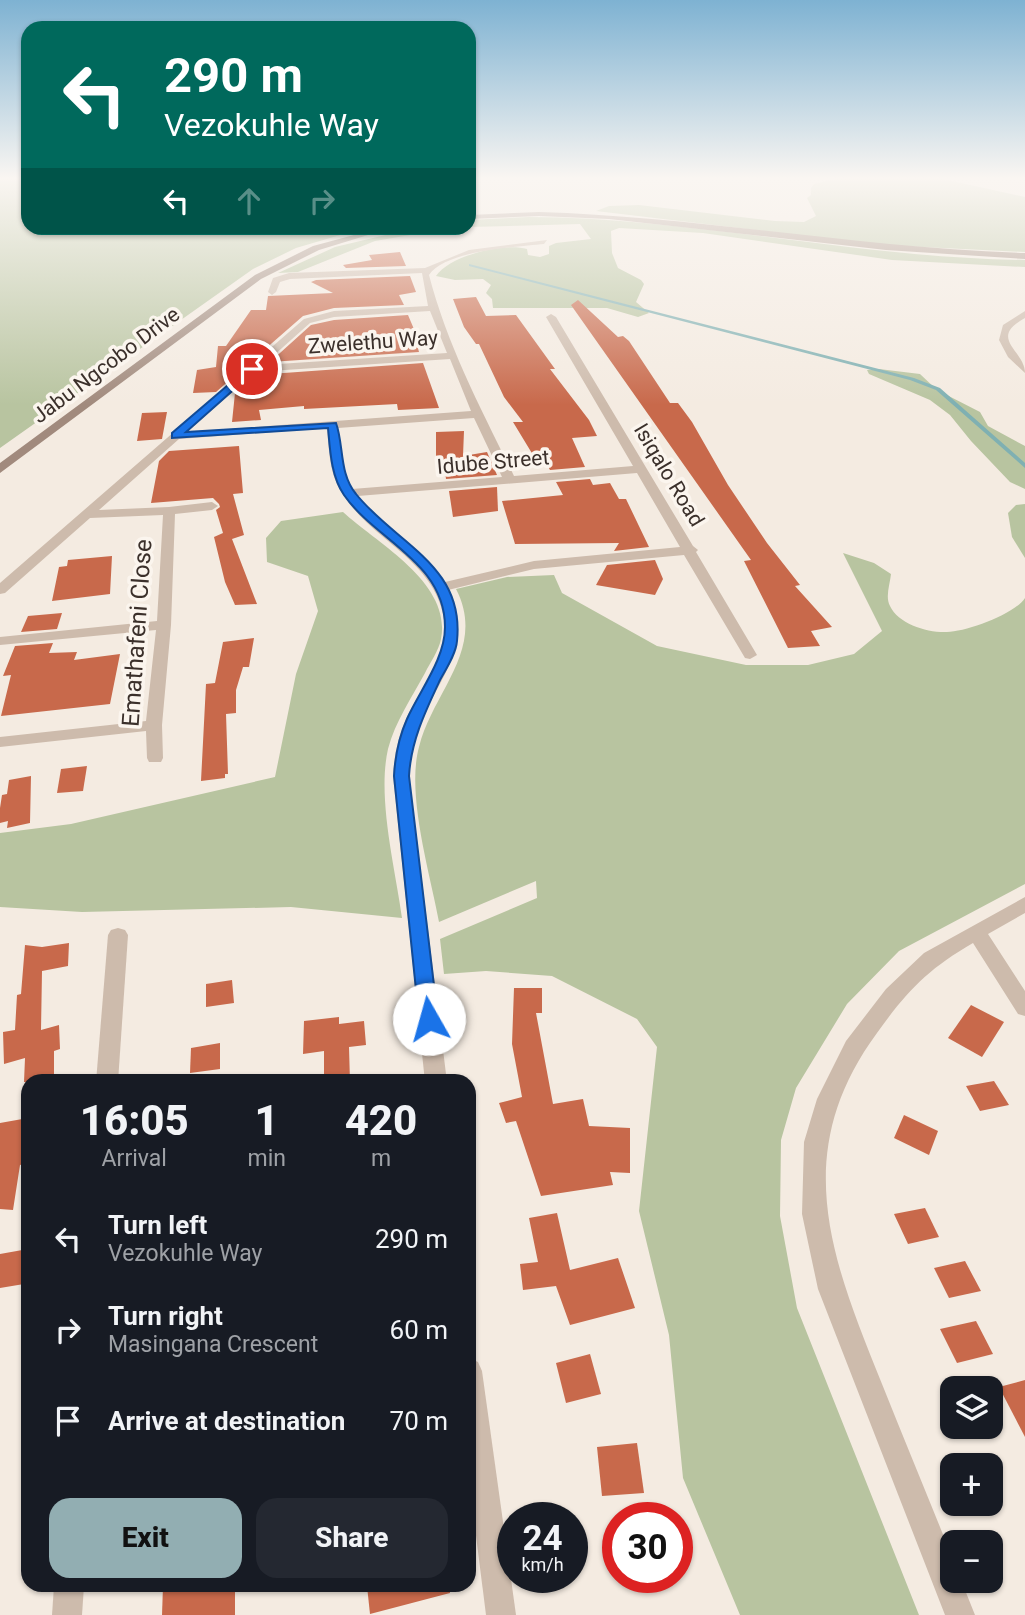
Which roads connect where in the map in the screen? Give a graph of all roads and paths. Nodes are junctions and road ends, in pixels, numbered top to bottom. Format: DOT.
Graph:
graph roads {
  1 [pos="303,254"];
  2 [pos="459,254"];
  3 [pos="994,254"];
  4 [pos="1025,256"];
  5 [pos="427,270"];
  6 [pos="272,292"];
  7 [pos="433,307"];
  8 [pos="1025,314"];
  9 [pos="551,317"];
  10 [pos="454,356"];
  11 [pos="252,369"];
  12 [pos="1025,370"];
  13 [pos="478,414"];
  14 [pos="332,425"];
  15 [pos="175,436"];
  16 [pos="0,469"];
  17 [pos="640,469"];
  18 [pos="510,480"];
  19 [pos="349,493"];
  20 [pos="212,506"];
  21 [pos="169,511"];
  22 [pos="86,514"];
  23 [pos="691,550"];
  24 [pos="443,587"];
  25 [pos="0,590"];
  26 [pos="164,625"];
  27 [pos="0,641"];
  28 [pos="750,655"];
  29 [pos="154,725"];
  30 [pos="0,742"];
  31 [pos="155,758"];
  32 [pos="1025,904"];
  33 [pos="976,932"];
  34 [pos="118,935"];
  35 [pos="1025,1008"];
  36 [pos="108,1074"];
  37 [pos="435,1074"];
  38 [pos="476,1426"];
  39 [pos="69,1592"];
  40 [pos="67,1615"];
  41 [pos="500,1615"];
  42 [pos="960,1615"];
  1 -- 16 [label="main road, Jabu Ngcobo Drive"];
  2 -- 5 [label="street"];
  3 -- 4 [label="main road"];
  5 -- 6 [label="street"];
  5 -- 7 [label="street"];
  7 -- 10 [label="street"];
  7 -- 11 [label="street"];
  8 -- 12 [label="street"];
  9 -- 17 [label="street, Isiqalo Road"];
  10 -- 11 [label="street, Zwelethu Way"];
  10 -- 13 [label="street"];
  11 -- 15 [label="street"];
  13 -- 14 [label="street"];
  13 -- 18 [label="street"];
  14 -- 15 [label="street"];
  14 -- 19 [label="street"];
  15 -- 22 [label="street"];
  17 -- 18 [label="street, Idube Street"];
  17 -- 23 [label="street, Isiqalo Road"];
  18 -- 19 [label="street, Idube Street"];
  19 -- 24 [label="street"];
  20 -- 21 [label="street, Emathafeni Close"];
  21 -- 22 [label="street, Emathafeni Close"];
  21 -- 26 [label="street, Emathafeni Close"];
  22 -- 25 [label="street"];
  23 -- 24 [label="street"];
  23 -- 28 [label="street, Isiqalo Road"];
  24 -- 37 [label="street"];
  26 -- 27 [label="street"];
  26 -- 29 [label="street, Emathafeni Close"];
  29 -- 30 [label="street"];
  29 -- 31 [label="street, Emathafeni Close"];
  32 -- 33 [label="street"];
  33 -- 35 [label="street"];
  33 -- 42 [label="street"];
  34 -- 36 [label="street"];
  38 -- 41 [label="street"];
  39 -- 40 [label="street"];
}
